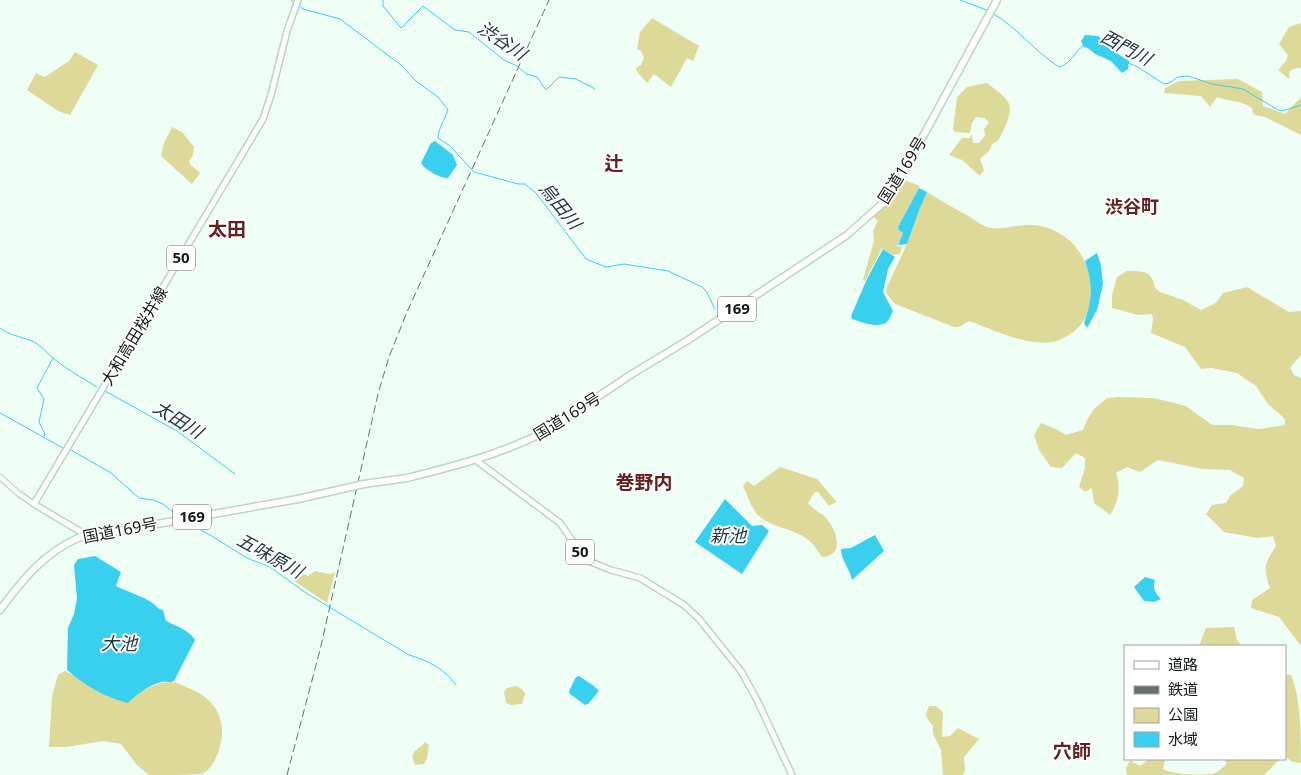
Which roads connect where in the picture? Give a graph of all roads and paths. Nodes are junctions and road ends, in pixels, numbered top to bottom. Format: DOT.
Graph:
graph roads {
  1 [pos="298,0"];
  2 [pos="997,0"];
  3 [pos="477,460"];
  4 [pos="0,477"];
  5 [pos="34,504"];
  6 [pos="86,535"];
  7 [pos="0,610"];
  8 [pos="792,775"];
  1 -- 5 [label="main road, 大和高田桜井線 / 50"];
  2 -- 3 [label="highway, 国道169号 / 169"];
  3 -- 6 [label="highway, 国道169号 / 169, bridge"];
  3 -- 8 [label="main road, 50"];
  4 -- 5 [label="street"];
  5 -- 6 [label="main road"];
  6 -- 7 [label="highway, 国道169号 / 169"];
}
